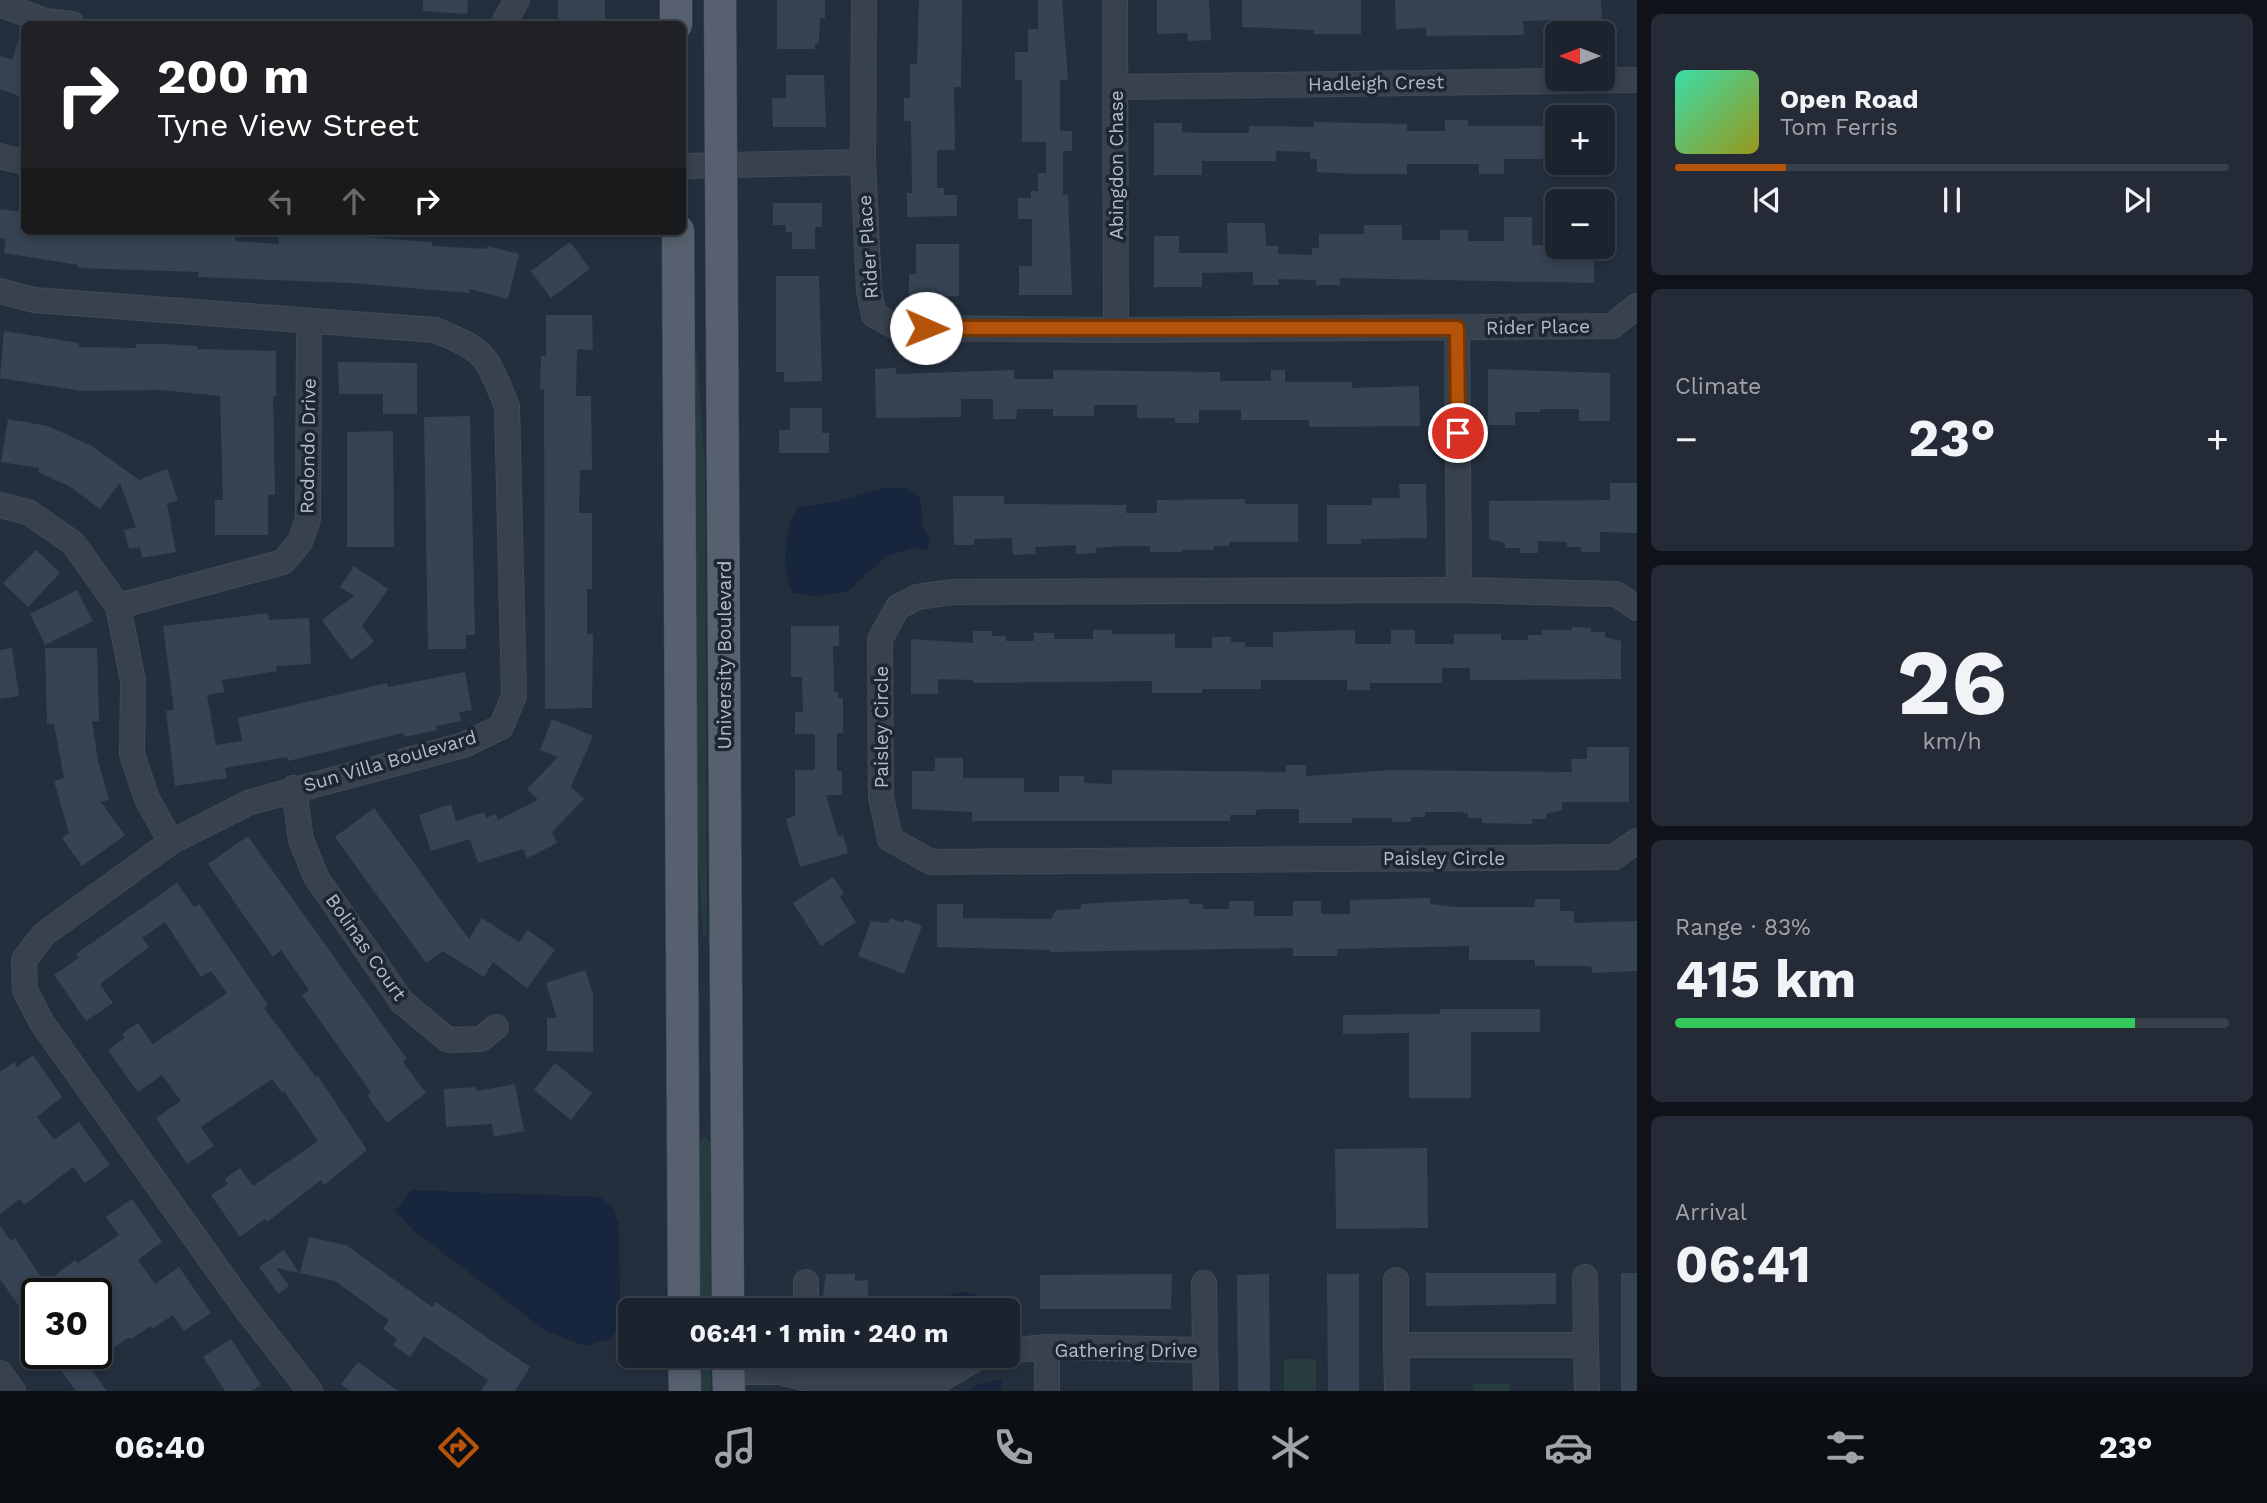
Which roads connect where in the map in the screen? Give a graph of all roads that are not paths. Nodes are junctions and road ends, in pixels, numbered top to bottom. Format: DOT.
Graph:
graph roads {
  1 [pos="517,0"];
  2 [pos="676,0"];
  3 [pos="720,0"];
  4 [pos="864,0"];
  5 [pos="1115,0"];
  6 [pos="0,4"];
  7 [pos="45,21"];
  8 [pos="505,21"];
  9 [pos="676,21"];
  10 [pos="1637,79"];
  11 [pos="1116,87"];
  12 [pos="0,156"];
  13 [pos="21,161"];
  14 [pos="863,162"];
  15 [pos="721,165"];
  16 [pos="686,166"];
  17 [pos="678,235"];
  18 [pos="0,291"];
  19 [pos="1637,306"];
  20 [pos="309,321"];
  21 [pos="1457,328"];
  22 [pos="1116,330"];
  23 [pos="0,505"];
  24 [pos="1459,590"];
  25 [pos="118,606"];
  26 [pos="1637,608"];
  27 [pos="294,789"];
  28 [pos="1637,841"];
  29 [pos="172,842"];
  30 [pos="682,864"];
  31 [pos="496,1027"];
  32 [pos="727,1096"];
  33 [pos="1585,1277"];
  34 [pos="1396,1280"];
  35 [pos="806,1282"];
  36 [pos="1205,1283"];
  37 [pos="684,1298"];
  38 [pos="728,1298"];
  39 [pos="806,1298"];
  40 [pos="1396,1345"];
  41 [pos="1586,1345"];
  42 [pos="1046,1347"];
  43 [pos="1020,1350"];
  44 [pos="1205,1350"];
  45 [pos="684,1368"];
  46 [pos="786,1368"];
  47 [pos="960,1368"];
  48 [pos="779,1372"];
  49 [pos="0,1373"];
  50 [pos="729,1373"];
  51 [pos="13,1391"];
  52 [pos="310,1391"];
  53 [pos="685,1391"];
  54 [pos="1047,1391"];
  55 [pos="1206,1391"];
  56 [pos="1396,1391"];
  57 [pos="1587,1391"];
  1 -- 8 [label="street"];
  2 -- 9 [label="main road"];
  3 -- 15 [label="main road, University Boulevard"];
  4 -- 14 [label="street"];
  5 -- 11 [label="street, Abingdon Chase"];
  6 -- 7 [label="street"];
  10 -- 11 [label="street, Hadleigh Crest"];
  11 -- 22 [label="street, Abingdon Chase"];
  12 -- 13 [label="street"];
  14 -- 15 [label="street"];
  14 -- 22 [label="street, Rider Place"];
  15 -- 16 [label="street"];
  15 -- 32 [label="main road, University Boulevard"];
  17 -- 30 [label="main road"];
  18 -- 20 [label="street, Sun Villa Boulevard"];
  19 -- 21 [label="street, Rider Place"];
  20 -- 25 [label="street, Rodondo Drive"];
  20 -- 27 [label="street, Sun Villa Boulevard"];
  21 -- 22 [label="street, Rider Place"];
  21 -- 24 [label="street"];
  23 -- 25 [label="street"];
  24 -- 26 [label="street, Paisley Circle"];
  24 -- 28 [label="street, Paisley Circle"];
  25 -- 29 [label="street"];
  27 -- 29 [label="street, Sun Villa Boulevard"];
  27 -- 31 [label="street, Bolinas Court"];
  29 -- 52 [label="street, Sun Villa Boulevard"];
  30 -- 32 [label="main road"];
  30 -- 37 [label="main road"];
  32 -- 38 [label="main road, University Boulevard"];
  33 -- 41 [label="street"];
  34 -- 40 [label="street"];
  35 -- 39 [label="street"];
  36 -- 44 [label="street"];
  40 -- 41 [label="street"];
  40 -- 56 [label="street"];
  41 -- 57 [label="street"];
  42 -- 43 [label="street"];
  42 -- 44 [label="street, Gathering Drive"];
  42 -- 54 [label="street, Gathering Drive"];
  44 -- 55 [label="street, Gathering Drive"];
  45 -- 53 [label="main road"];
  46 -- 48 [label="street"];
  47 -- 48 [label="street"];
  48 -- 50 [label="street"];
  49 -- 51 [label="street"];
}
